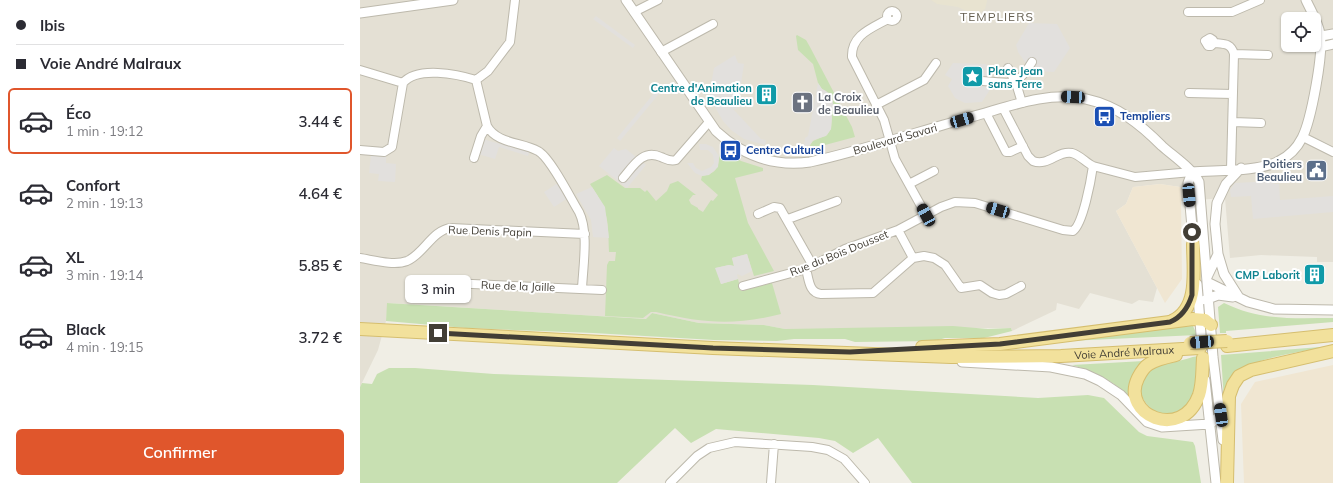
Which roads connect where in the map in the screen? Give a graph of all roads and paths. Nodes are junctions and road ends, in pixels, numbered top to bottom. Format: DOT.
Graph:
graph roads {
  1 [pos="453,0"];
  2 [pos="514,0"];
  3 [pos="626,0"];
  4 [pos="658,0"];
  5 [pos="1260,0"];
  6 [pos="1306,0"];
  7 [pos="401,3"];
  8 [pos="634,12"];
  9 [pos="1188,12"];
  10 [pos="1311,12"];
  11 [pos="360,13"];
  12 [pos="888,19"];
  13 [pos="713,24"];
  14 [pos="1333,34"];
  15 [pos="1322,41"];
  16 [pos="1214,44"];
  17 [pos="661,52"];
  18 [pos="1234,54"];
  19 [pos="1268,55"];
  20 [pos="1032,62"];
  21 [pos="936,63"];
  22 [pos="1008,68"];
  23 [pos="360,70"];
  24 [pos="476,80"];
  25 [pos="982,81"];
  26 [pos="403,82"];
  27 [pos="1016,83"];
  28 [pos="1189,93"];
  29 [pos="1233,94"];
  30 [pos="1022,103"];
  31 [pos="876,105"];
  32 [pos="1003,108"];
  33 [pos="986,113"];
  34 [pos="709,122"];
  35 [pos="1233,122"];
  36 [pos="1261,123"];
  37 [pos="487,126"];
  38 [pos="1303,137"];
  39 [pos="890,140"];
  40 [pos="1023,146"];
  41 [pos="360,150"];
  42 [pos="1333,152"];
  43 [pos="474,158"];
  44 [pos="1093,166"];
  45 [pos="1241,168"];
  46 [pos="1231,169"];
  47 [pos="934,171"];
  48 [pos="1192,172"];
  49 [pos="623,178"];
  50 [pos="909,184"];
  51 [pos="837,201"];
  52 [pos="758,214"];
  53 [pos="926,215"];
  54 [pos="788,219"];
  55 [pos="898,230"];
  56 [pos="584,234"];
  57 [pos="1194,244"];
  58 [pos="1218,254"];
  59 [pos="360,258"];
  60 [pos="913,258"];
  61 [pos="809,267"];
  62 [pos="1207,279"];
  63 [pos="430,280"];
  64 [pos="743,286"];
  65 [pos="1021,286"];
  66 [pos="582,289"];
  67 [pos="602,290"];
  68 [pos="1209,297"];
  69 [pos="1241,299"];
  70 [pos="1198,304"];
  71 [pos="1333,310"];
  72 [pos="1200,319"];
  73 [pos="360,321"];
  74 [pos="1170,322"];
  75 [pos="1211,325"];
  76 [pos="360,329"];
  77 [pos="1333,331"];
  78 [pos="423,332"];
  79 [pos="1333,335"];
  80 [pos="1227,343"];
  81 [pos="1195,350"];
  82 [pos="1333,351"];
  83 [pos="850,352"];
  84 [pos="1221,415"];
  85 [pos="1210,424"];
  86 [pos="774,444"];
  87 [pos="670,483"];
  88 [pos="771,483"];
  89 [pos="865,483"];
  90 [pos="1223,483"];
  1 -- 7 [label="street"];
  2 -- 24 [label="street"];
  3 -- 8 [label="street, Boulevard Savari"];
  4 -- 8 [label="street"];
  5 -- 9 [label="street"];
  6 -- 10 [label="street"];
  7 -- 11 [label="street"];
  8 -- 17 [label="street, Boulevard Savari"];
  12 -- 31 [label="street"];
  13 -- 17 [label="street"];
  14 -- 15 [label="street"];
  15 -- 38 [label="street"];
  16 -- 18 [label="street"];
  17 -- 34 [label="street, Boulevard Savari"];
  18 -- 19 [label="street"];
  18 -- 29 [label="street"];
  20 -- 27 [label="street"];
  21 -- 31 [label="street"];
  22 -- 27 [label="street"];
  23 -- 26 [label="street"];
  24 -- 26 [label="street"];
  24 -- 37 [label="street"];
  25 -- 27 [label="street"];
  26 -- 41 [label="street"];
  27 -- 30 [label="street"];
  28 -- 29 [label="street"];
  29 -- 35 [label="street"];
  30 -- 32 [label="street, Boulevard Savari"];
  30 -- 48 [label="street, Boulevard Savari"];
  31 -- 39 [label="street"];
  32 -- 33 [label="street, Boulevard Savari"];
  32 -- 40 [label="street"];
  33 -- 39 [label="street, Boulevard Savari"];
  33 -- 40 [label="street"];
  34 -- 39 [label="street, Boulevard Savari"];
  34 -- 49 [label="street"];
  35 -- 36 [label="street"];
  35 -- 46 [label="street"];
  37 -- 43 [label="street"];
  37 -- 56 [label="street"];
  38 -- 42 [label="street"];
  38 -- 45 [label="street"];
  39 -- 50 [label="street"];
  40 -- 44 [label="street"];
  44 -- 48 [label="street"];
  44 -- 53 [label="street, Rue du Bois Dousset"];
  45 -- 46 [label="street"];
  45 -- 58 [label="street"];
  46 -- 48 [label="street"];
  47 -- 50 [label="street"];
  48 -- 57 [label="street"];
  48 -- 62 [label="street"];
  50 -- 53 [label="street"];
  51 -- 54 [label="street"];
  52 -- 54 [label="street"];
  53 -- 55 [label="street, Rue du Bois Dousset"];
  54 -- 61 [label="street"];
  55 -- 60 [label="street"];
  55 -- 61 [label="street, Rue du Bois Dousset"];
  56 -- 59 [label="street, Rue Denis Papin"];
  56 -- 66 [label="street"];
  57 -- 70 [label="street"];
  57 -- 74 [label="main road"];
  58 -- 62 [label="street"];
  58 -- 69 [label="street"];
  60 -- 61 [label="street"];
  60 -- 65 [label="street"];
  61 -- 64 [label="street, Rue du Bois Dousset"];
  62 -- 68 [label="street"];
  62 -- 69 [label="street"];
  63 -- 66 [label="street, Rue de la Jaille"];
  66 -- 67 [label="street, Rue de la Jaille"];
  68 -- 69 [label="street"];
  68 -- 70 [label="street"];
  68 -- 75 [label="street"];
  69 -- 71 [label="street"];
  70 -- 72 [label="street"];
  72 -- 74 [label="main road"];
  72 -- 75 [label="main road"];
  72 -- 81 [label="street"];
  73 -- 78 [label="main road"];
  74 -- 83 [label="main road"];
  75 -- 84 [label="street"];
  76 -- 78 [label="main road, Voie André Malraux"];
  77 -- 80 [label="main road, Voie André Malraux"];
  78 -- 83 [label="main road, Voie André Malraux"];
  79 -- 80 [label="main road, Voie André Malraux"];
  80 -- 81 [label="main road, Voie André Malraux, bridge"];
  81 -- 81 [label="main road"];
  81 -- 83 [label="main road, Voie André Malraux"];
  81 -- 85 [label="street"];
  82 -- 90 [label="main road"];
  83 -- 85 [label="street"];
  84 -- 85 [label="street"];
  84 -- 90 [label="street"];
  85 -- 90 [label="street"];
  86 -- 87 [label="street"];
  86 -- 88 [label="street"];
  86 -- 89 [label="street"];
}
